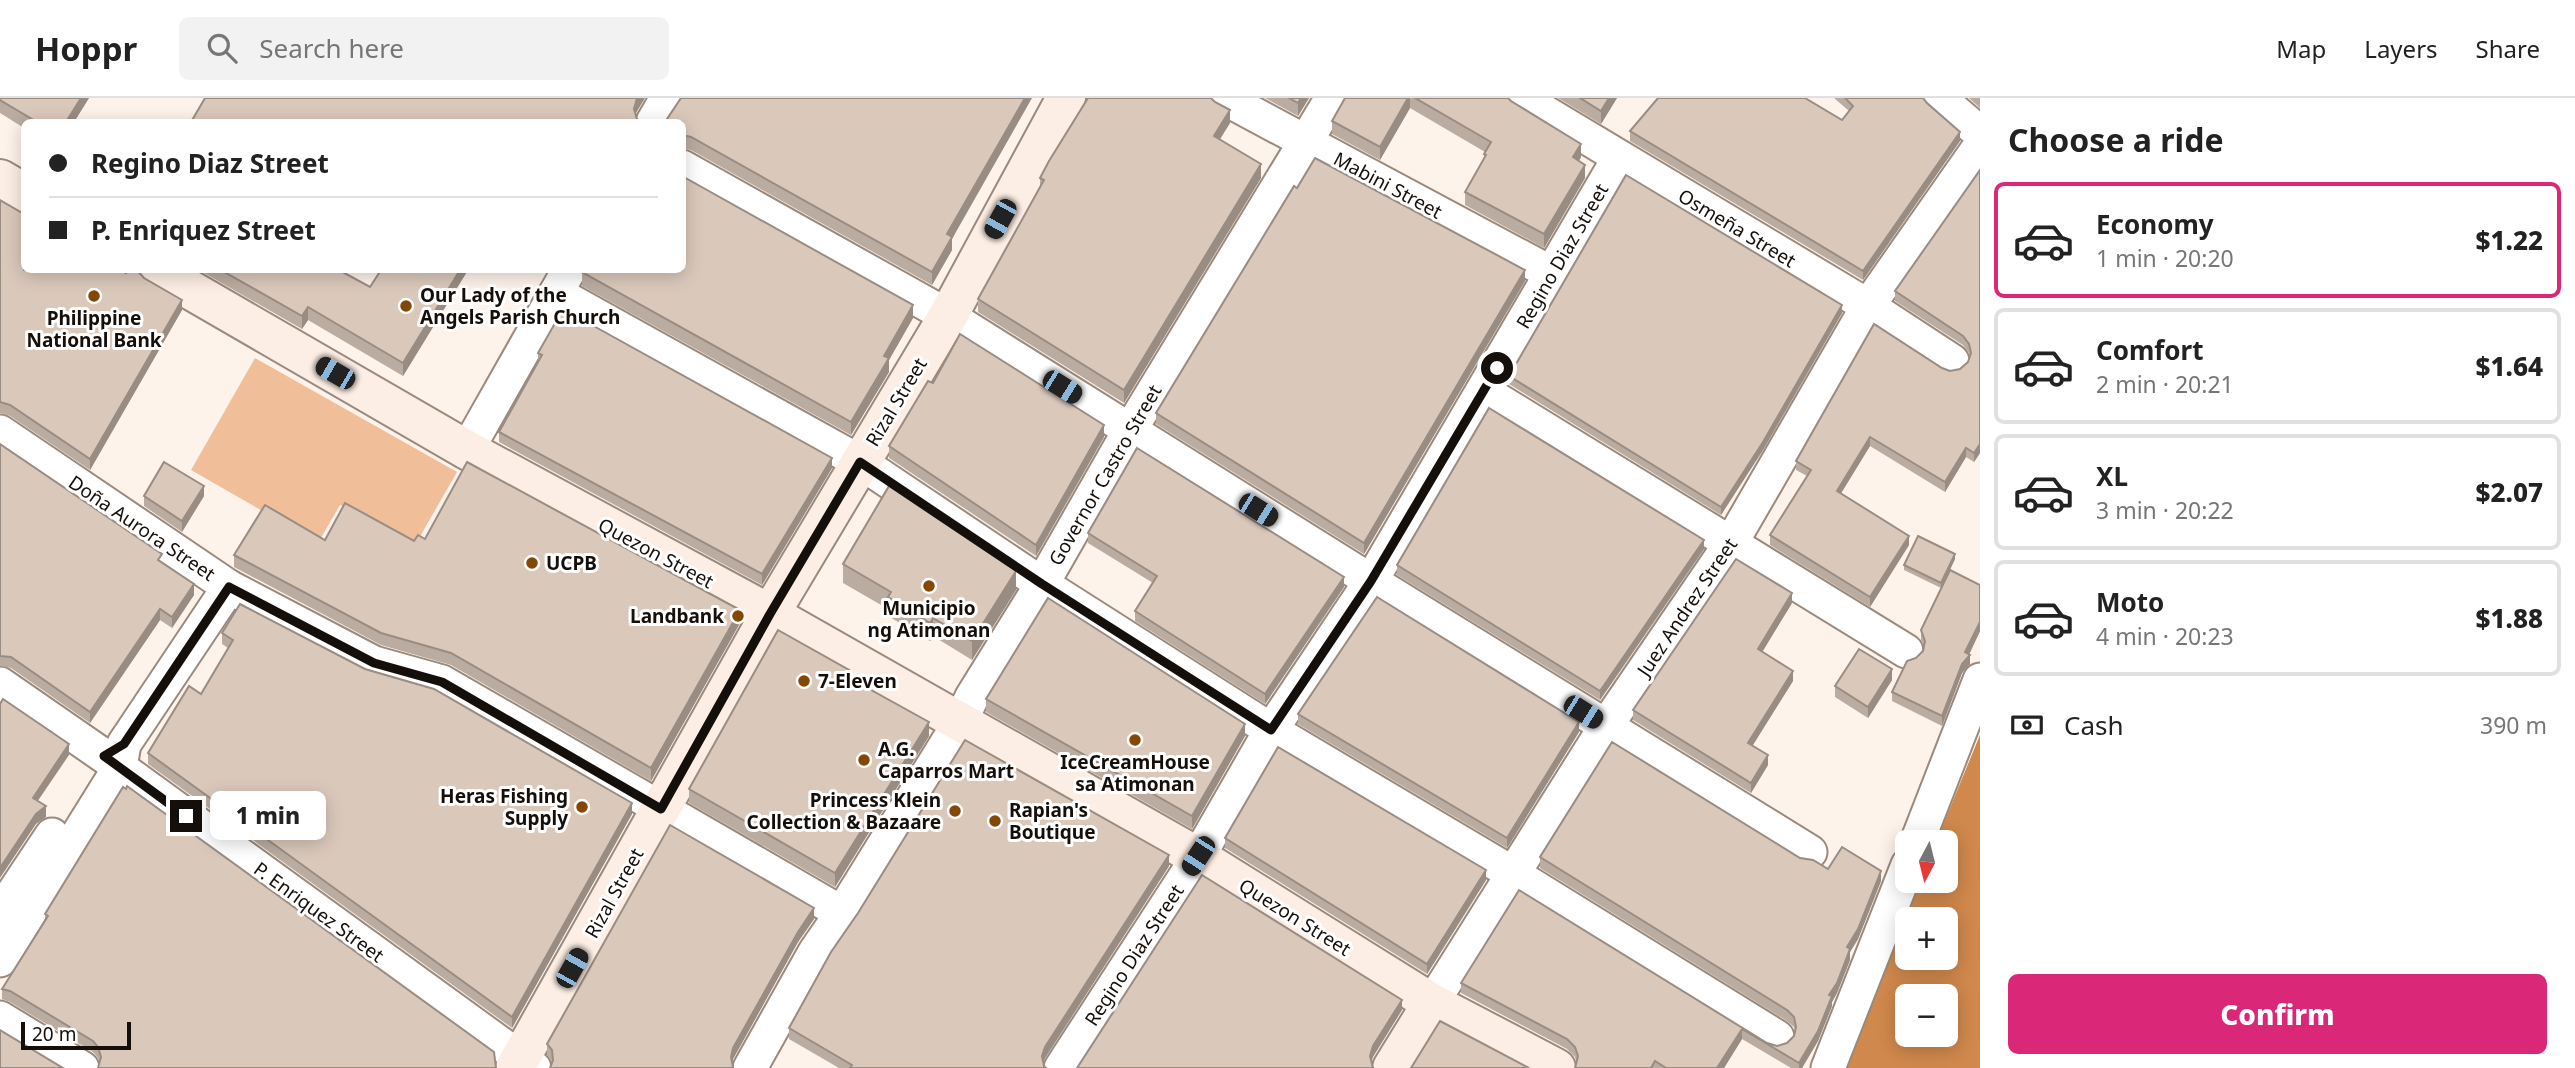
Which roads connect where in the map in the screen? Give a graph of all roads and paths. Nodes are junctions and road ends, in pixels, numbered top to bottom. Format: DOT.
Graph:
graph roads {
  1 [pos="667,98"];
  2 [pos="1066,98"];
  3 [pos="1224,98"];
  4 [pos="1332,98"];
  5 [pos="1521,98"];
  6 [pos="1939,98"];
  7 [pos="655,119"];
  8 [pos="1980,133"];
  9 [pos="1307,141"];
  10 [pos="1980,146"];
  11 [pos="1619,158"];
  12 [pos="686,169"];
  13 [pos="0,179"];
  14 [pos="21,191"];
  15 [pos="161,273"];
  16 [pos="1551,273"];
  17 [pos="563,281"];
  18 [pos="1868,306"];
  19 [pos="948,316"];
  20 [pos="1952,361"];
  21 [pos="1483,391"];
  22 [pos="1130,430"];
  23 [pos="0,432"];
  24 [pos="467,450"];
  25 [pos="860,462"];
  26 [pos="1731,542"];
  27 [pos="1371,581"];
  28 [pos="1042,584"];
  29 [pos="229,587"];
  30 [pos="770,614"];
  31 [pos="1906,651"];
  32 [pos="1980,680"];
  33 [pos="0,684"];
  34 [pos="960,722"];
  35 [pos="1606,726"];
  36 [pos="1271,730"];
  37 [pos="116,756"];
  38 [pos="661,809"];
  39 [pos="1922,830"];
  40 [pos="1810,852"];
  41 [pos="1198,856"];
  42 [pos="1512,873"];
  43 [pos="1897,893"];
  44 [pos="0,913"];
  45 [pos="842,913"];
  46 [pos="0,960"];
  47 [pos="1432,1003"];
  48 [pos="0,1018"];
  49 [pos="1777,1037"];
  50 [pos="523,1065"];
  51 [pos="82,1068"];
  52 [pos="750,1068"];
  53 [pos="1061,1068"];
  54 [pos="1392,1068"];
  55 [pos="1556,1068"];
  56 [pos="1828,1068"];
  1 -- 7 [label="street"];
  2 -- 19 [label="street, Rizal Street"];
  3 -- 9 [label="street, Mabini Street"];
  4 -- 9 [label="street, Governor Castro Street"];
  5 -- 11 [label="street, Osmeña Street"];
  6 -- 8 [label="street"];
  9 -- 16 [label="street, Mabini Street"];
  9 -- 22 [label="street, Governor Castro Street"];
  10 -- 18 [label="street, Juez Andrez Street"];
  11 -- 16 [label="street, Regino Diaz Street"];
  11 -- 18 [label="street, Osmeña Street"];
  12 -- 19 [label="street"];
  13 -- 14 [label="street"];
  15 -- 24 [label="street, Quezon Street"];
  16 -- 21 [label="street, Regino Diaz Street"];
  17 -- 24 [label="street"];
  17 -- 25 [label="street"];
  18 -- 20 [label="street, Osmeña Street"];
  18 -- 26 [label="street, Juez Andrez Street"];
  19 -- 22 [label="street"];
  19 -- 25 [label="street, Rizal Street"];
  21 -- 26 [label="street"];
  21 -- 27 [label="street, Regino Diaz Street"];
  22 -- 27 [label="street"];
  22 -- 28 [label="street, Governor Castro Street"];
  23 -- 29 [label="street, Doña Aurora Street"];
  24 -- 30 [label="street, Quezon Street"];
  25 -- 28 [label="street"];
  25 -- 30 [label="street, Rizal Street"];
  26 -- 31 [label="street"];
  26 -- 35 [label="street, Juez Andrez Street"];
  27 -- 35 [label="street"];
  27 -- 36 [label="street, Regino Diaz Street"];
  28 -- 34 [label="street, Governor Castro Street"];
  28 -- 36 [label="street"];
  29 -- 37 [label="street"];
  29 -- 38 [label="street, Doña Aurora Street"];
  30 -- 34 [label="street, Quezon Street"];
  30 -- 38 [label="street, Rizal Street"];
  32 -- 39 [label="street"];
  33 -- 37 [label="street, P. Enriquez Street"];
  34 -- 41 [label="street, Quezon Street"];
  34 -- 45 [label="street, Governor Castro Street"];
  35 -- 40 [label="street"];
  35 -- 42 [label="street, Juez Andrez Street"];
  36 -- 41 [label="street, Regino Diaz Street"];
  36 -- 42 [label="street"];
  37 -- 44 [label="street"];
  37 -- 46 [label="street"];
  37 -- 50 [label="street, P. Enriquez Street"];
  38 -- 45 [label="street, Doña Aurora Street"];
  38 -- 50 [label="street, Rizal Street"];
  41 -- 47 [label="street, Quezon Street"];
  41 -- 53 [label="street, Regino Diaz Street"];
  42 -- 47 [label="street, Juez Andrez Street"];
  42 -- 49 [label="street"];
  43 -- 56 [label="street"];
  45 -- 52 [label="street, Governor Castro Street"];
  47 -- 54 [label="street, Juez Andrez Street"];
  47 -- 55 [label="street, Quezon Street"];
  48 -- 51 [label="street"];
}
